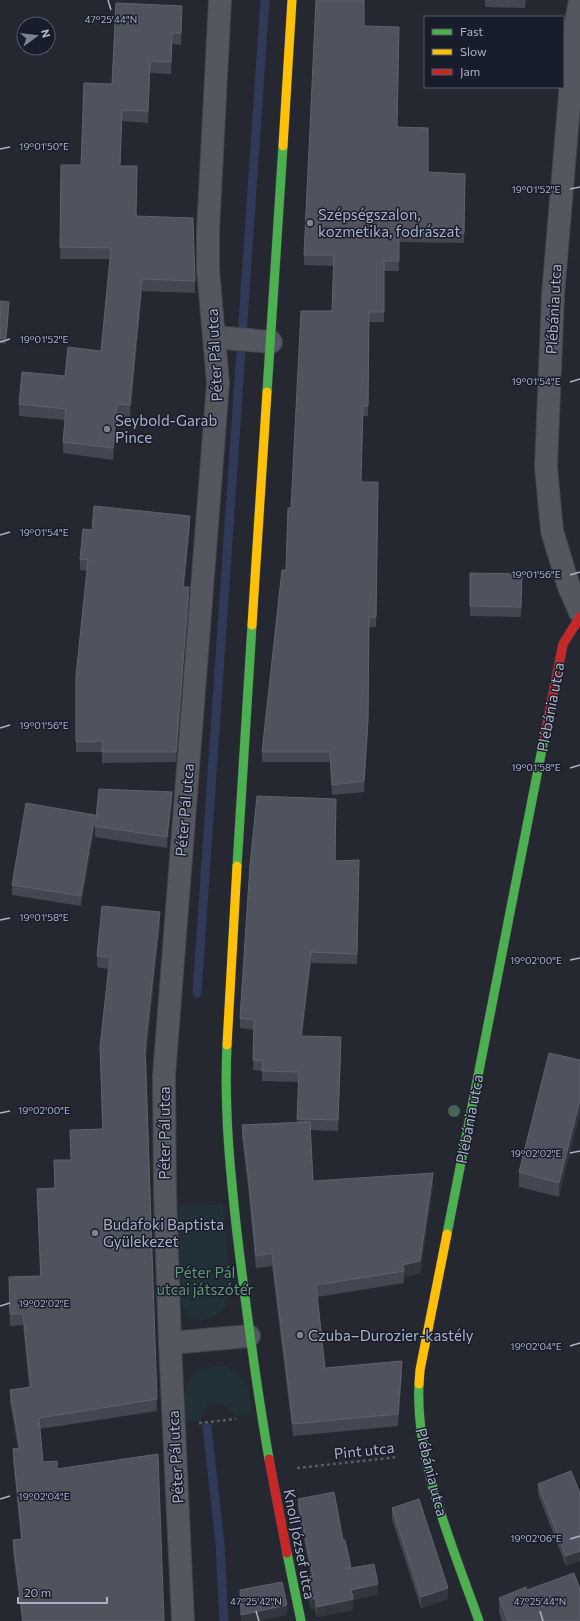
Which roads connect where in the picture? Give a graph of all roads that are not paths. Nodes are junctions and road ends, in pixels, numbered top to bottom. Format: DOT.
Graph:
graph roads {
  1 [pos="220,0"];
  2 [pos="292,0"];
  3 [pos="580,1"];
  4 [pos="215,337"];
  5 [pos="271,342"];
  6 [pos="580,612"];
  7 [pos="580,617"];
  8 [pos="249,1336"];
  9 [pos="170,1343"];
  10 [pos="183,1621"];
  11 [pos="301,1621"];
  12 [pos="479,1621"];
  1 -- 4 [label="street, Péter Pál utca"];
  2 -- 5 [label="street"];
  3 -- 6 [label="street, Plébánia utca"];
  4 -- 5 [label="street"];
  4 -- 9 [label="street, Péter Pál utca"];
  5 -- 8 [label="street"];
  7 -- 12 [label="street, Plébánia utca"];
  8 -- 9 [label="street"];
  8 -- 11 [label="street, Knoll József utca"];
  9 -- 10 [label="street, Péter Pál utca"];
}
